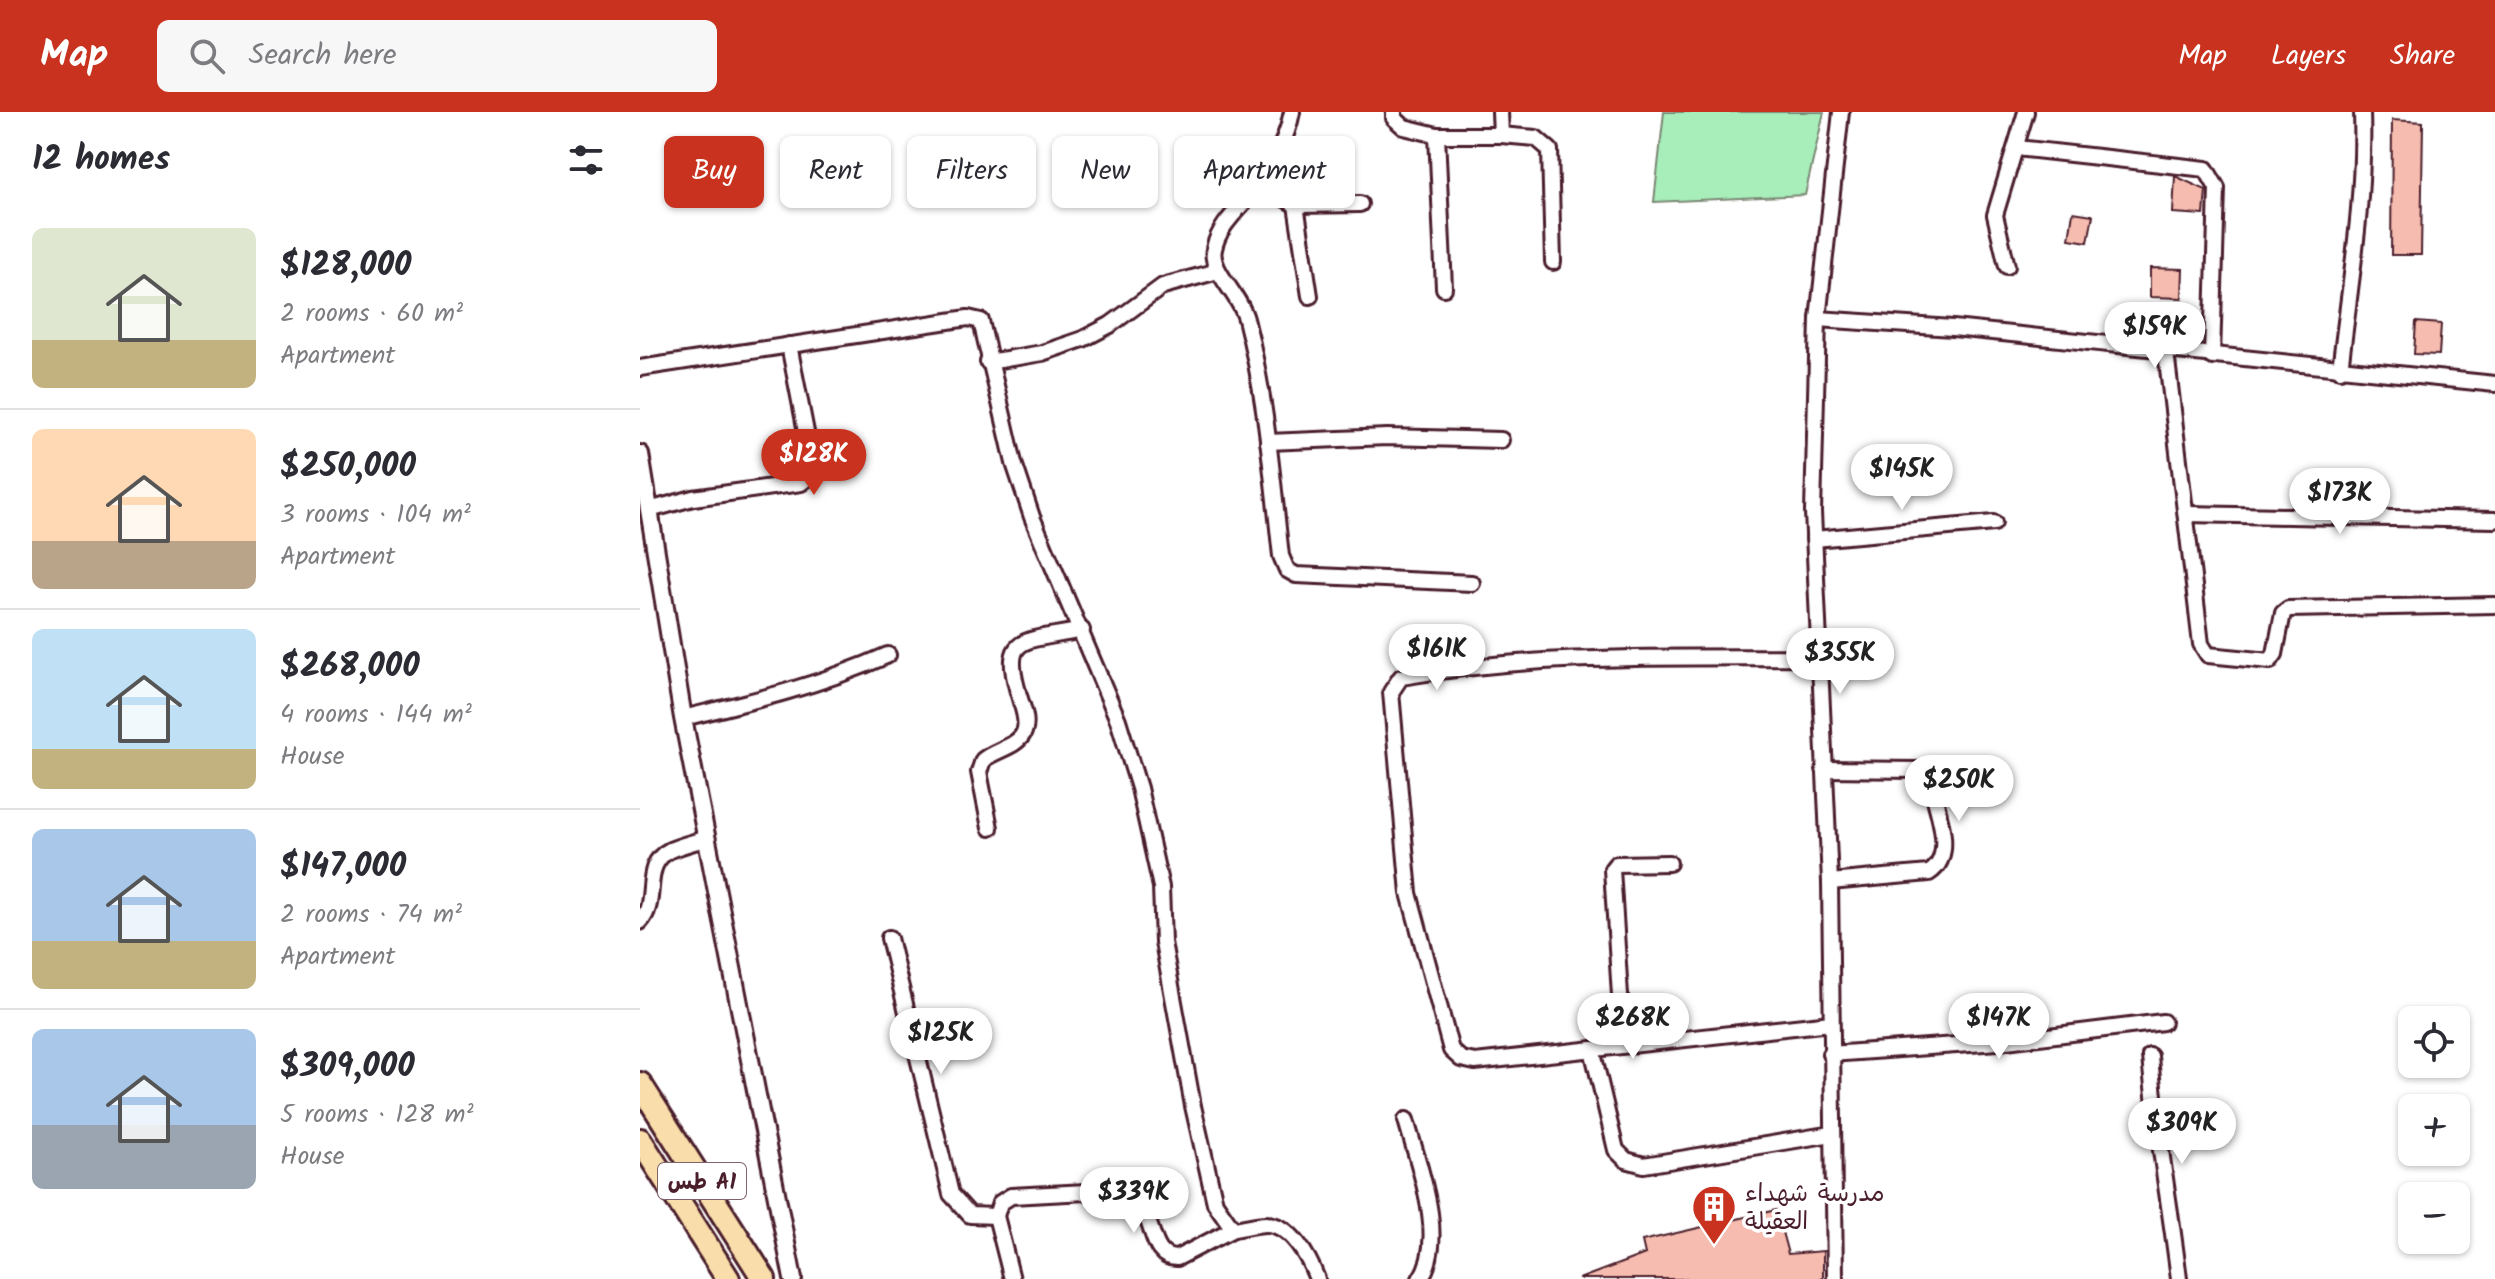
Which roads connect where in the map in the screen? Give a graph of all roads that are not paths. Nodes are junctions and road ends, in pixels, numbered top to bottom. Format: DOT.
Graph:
graph roads {
  1 [pos="1292,112"];
  2 [pos="1394,112"];
  3 [pos="1500,112"];
  4 [pos="1841,112"];
  5 [pos="2026,112"];
  6 [pos="2362,112"];
  7 [pos="1437,135"];
  8 [pos="1501,135"];
  9 [pos="1285,136"];
  10 [pos="2017,148"];
  11 [pos="1355,204"];
  12 [pos="1360,204"];
  13 [pos="1241,208"];
  14 [pos="1296,208"];
  15 [pos="1553,262"];
  16 [pos="2007,266"];
  17 [pos="1218,271"];
  18 [pos="1444,288"];
  19 [pos="1310,296"];
  20 [pos="1818,319"];
  21 [pos="789,345"];
  22 [pos="2166,352"];
  23 [pos="2212,357"];
  24 [pos="988,362"];
  25 [pos="640,368"];
  26 [pos="2340,370"];
  27 [pos="2495,384"];
  28 [pos="1501,440"];
  29 [pos="1268,442"];
  30 [pos="640,454"];
  31 [pos="649,510"];
  32 [pos="2186,514"];
  33 [pos="2495,520"];
  34 [pos="1994,523"];
  35 [pos="1814,539"];
  36 [pos="1472,583"];
  37 [pos="2495,605"];
  38 [pos="1082,630"];
  39 [pos="888,655"];
  40 [pos="1819,657"];
  41 [pos="683,718"];
  42 [pos="1824,769"];
  43 [pos="990,828"];
  44 [pos="707,838"];
  45 [pos="1669,863"];
  46 [pos="1830,882"];
  47 [pos="640,922"];
  48 [pos="889,938"];
  49 [pos="2163,1022"];
  50 [pos="1831,1023"];
  51 [pos="1623,1043"];
  52 [pos="1592,1049"];
  53 [pos="1830,1054"];
  54 [pos="2150,1056"];
  55 [pos="640,1084"];
  56 [pos="1406,1120"];
  57 [pos="1832,1134"];
  58 [pos="640,1140"];
  59 [pos="996,1216"];
  60 [pos="1233,1229"];
  61 [pos="728,1279"];
  62 [pos="764,1279"];
  63 [pos="793,1279"];
  64 [pos="1012,1279"];
  65 [pos="1317,1279"];
  66 [pos="1420,1279"];
  67 [pos="1835,1279"];
  68 [pos="2179,1279"];
  1 -- 9 [label="street"];
  2 -- 7 [label="street"];
  3 -- 8 [label="street"];
  4 -- 20 [label="street"];
  5 -- 10 [label="street"];
  6 -- 26 [label="street"];
  7 -- 8 [label="street"];
  7 -- 18 [label="street"];
  8 -- 15 [label="street"];
  10 -- 16 [label="street"];
  10 -- 23 [label="street"];
  11 -- 12 [label="street"];
  13 -- 17 [label="street"];
  14 -- 19 [label="street"];
  17 -- 24 [label="street"];
  17 -- 29 [label="street"];
  20 -- 22 [label="street"];
  20 -- 35 [label="street"];
  21 -- 24 [label="street"];
  21 -- 25 [label="street"];
  21 -- 31 [label="street"];
  22 -- 23 [label="street"];
  22 -- 32 [label="street"];
  23 -- 26 [label="street"];
  24 -- 38 [label="street"];
  26 -- 27 [label="street"];
  28 -- 29 [label="street"];
  29 -- 36 [label="street"];
  30 -- 31 [label="street"];
  31 -- 41 [label="street"];
  32 -- 33 [label="street"];
  32 -- 37 [label="street"];
  34 -- 35 [label="street"];
  35 -- 40 [label="street"];
  38 -- 43 [label="street"];
  38 -- 60 [label="street"];
  39 -- 41 [label="street"];
  40 -- 42 [label="street"];
  40 -- 52 [label="street"];
  41 -- 44 [label="street"];
  42 -- 46 [label="street"];
  42 -- 46 [label="street"];
  44 -- 47 [label="street"];
  44 -- 63 [label="street"];
  45 -- 51 [label="street"];
  46 -- 50 [label="street"];
  48 -- 59 [label="street"];
  49 -- 53 [label="street"];
  50 -- 51 [label="street"];
  50 -- 53 [label="street"];
  51 -- 52 [label="street"];
  52 -- 57 [label="street"];
  53 -- 57 [label="street"];
  54 -- 68 [label="street"];
  55 -- 62 [label="highway, طس A1"];
  56 -- 66 [label="street"];
  57 -- 67 [label="street"];
  58 -- 61 [label="highway, طس A1"];
  59 -- 60 [label="street"];
  59 -- 64 [label="street"];
  60 -- 65 [label="street"];
}
